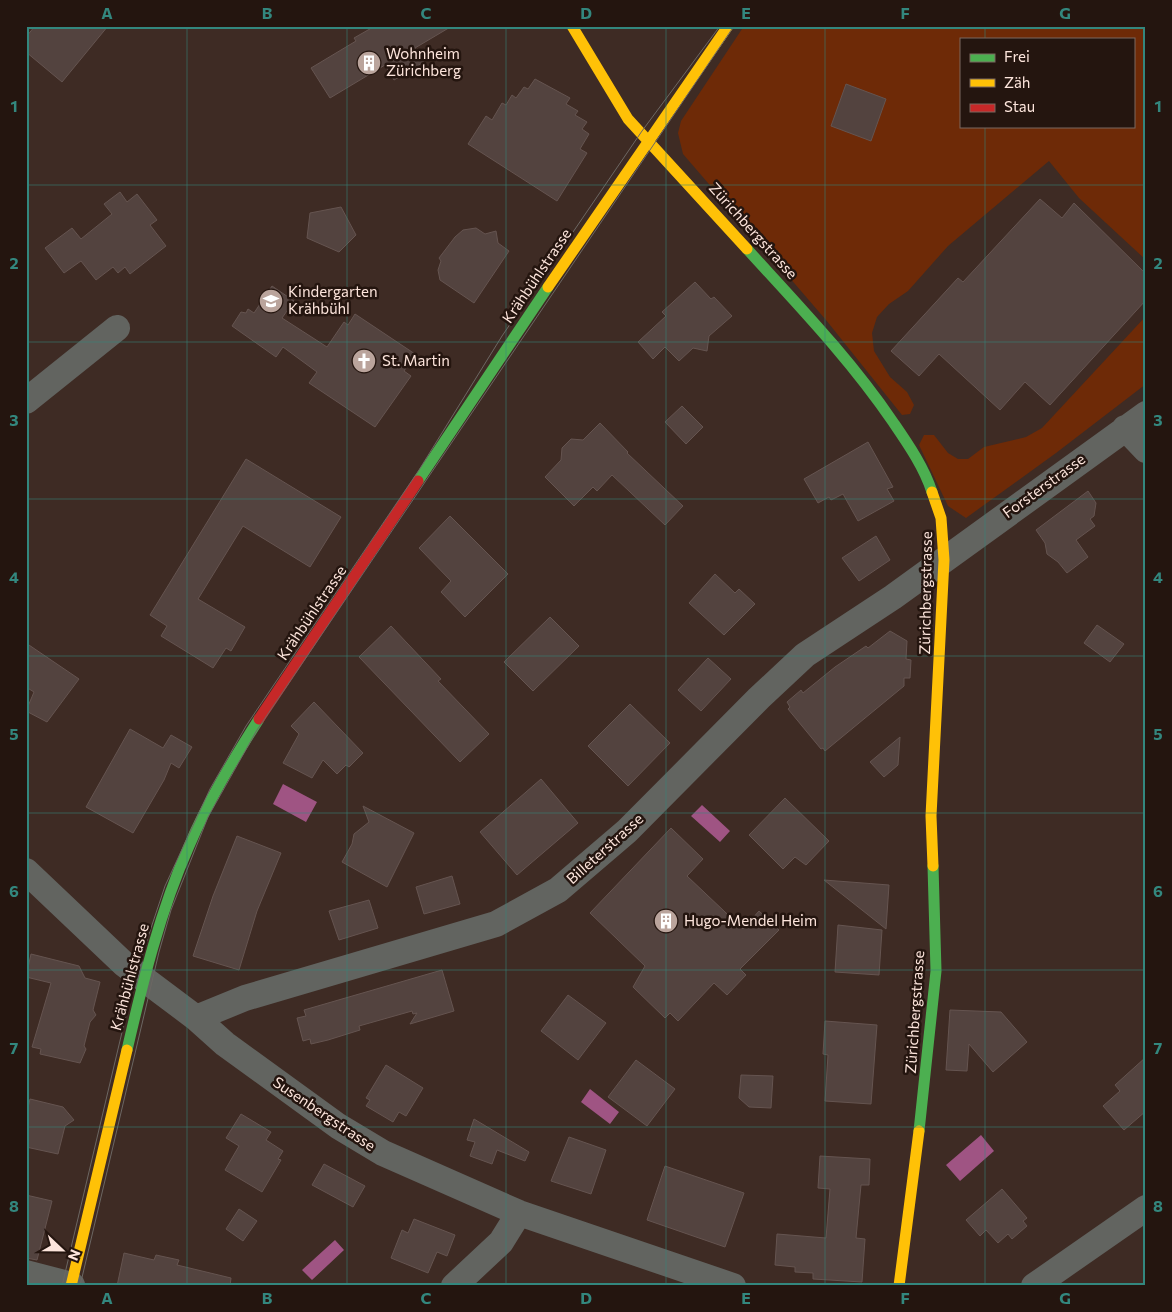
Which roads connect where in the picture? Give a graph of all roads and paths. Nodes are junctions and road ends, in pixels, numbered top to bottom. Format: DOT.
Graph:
graph roads {
  1 [pos="572,26"];
  2 [pos="728,26"];
  3 [pos="648,139"];
  4 [pos="117,328"];
  5 [pos="26,401"];
  6 [pos="1136,421"];
  7 [pos="1146,450"];
  8 [pos="944,560"];
  9 [pos="26,871"];
  10 [pos="144,980"];
  11 [pos="196,1018"];
  12 [pos="1146,1208"];
  13 [pos="520,1213"];
  14 [pos="26,1273"];
  15 [pos="72,1285"];
  16 [pos="454,1286"];
  17 [pos="733,1286"];
  18 [pos="899,1286"];
  19 [pos="1034,1286"];
  1 -- 3 [label="street, Zürichbergstrasse"];
  2 -- 3 [label="street, Krähbühlstrasse"];
  3 -- 8 [label="street, Zürichbergstrasse"];
  3 -- 10 [label="street, Krähbühlstrasse"];
  4 -- 5 [label="street"];
  6 -- 7 [label="street"];
  6 -- 8 [label="street, Forsterstrasse"];
  8 -- 11 [label="street, Billeterstrasse"];
  8 -- 18 [label="street, Zürichbergstrasse"];
  9 -- 10 [label="street, Susenbergstrasse"];
  10 -- 11 [label="street, Susenbergstrasse"];
  10 -- 15 [label="street, Krähbühlstrasse"];
  11 -- 13 [label="street, Susenbergstrasse"];
  12 -- 19 [label="street"];
  13 -- 16 [label="street"];
  13 -- 17 [label="street, Susenbergstrasse"];
  14 -- 15 [label="street"];
}
